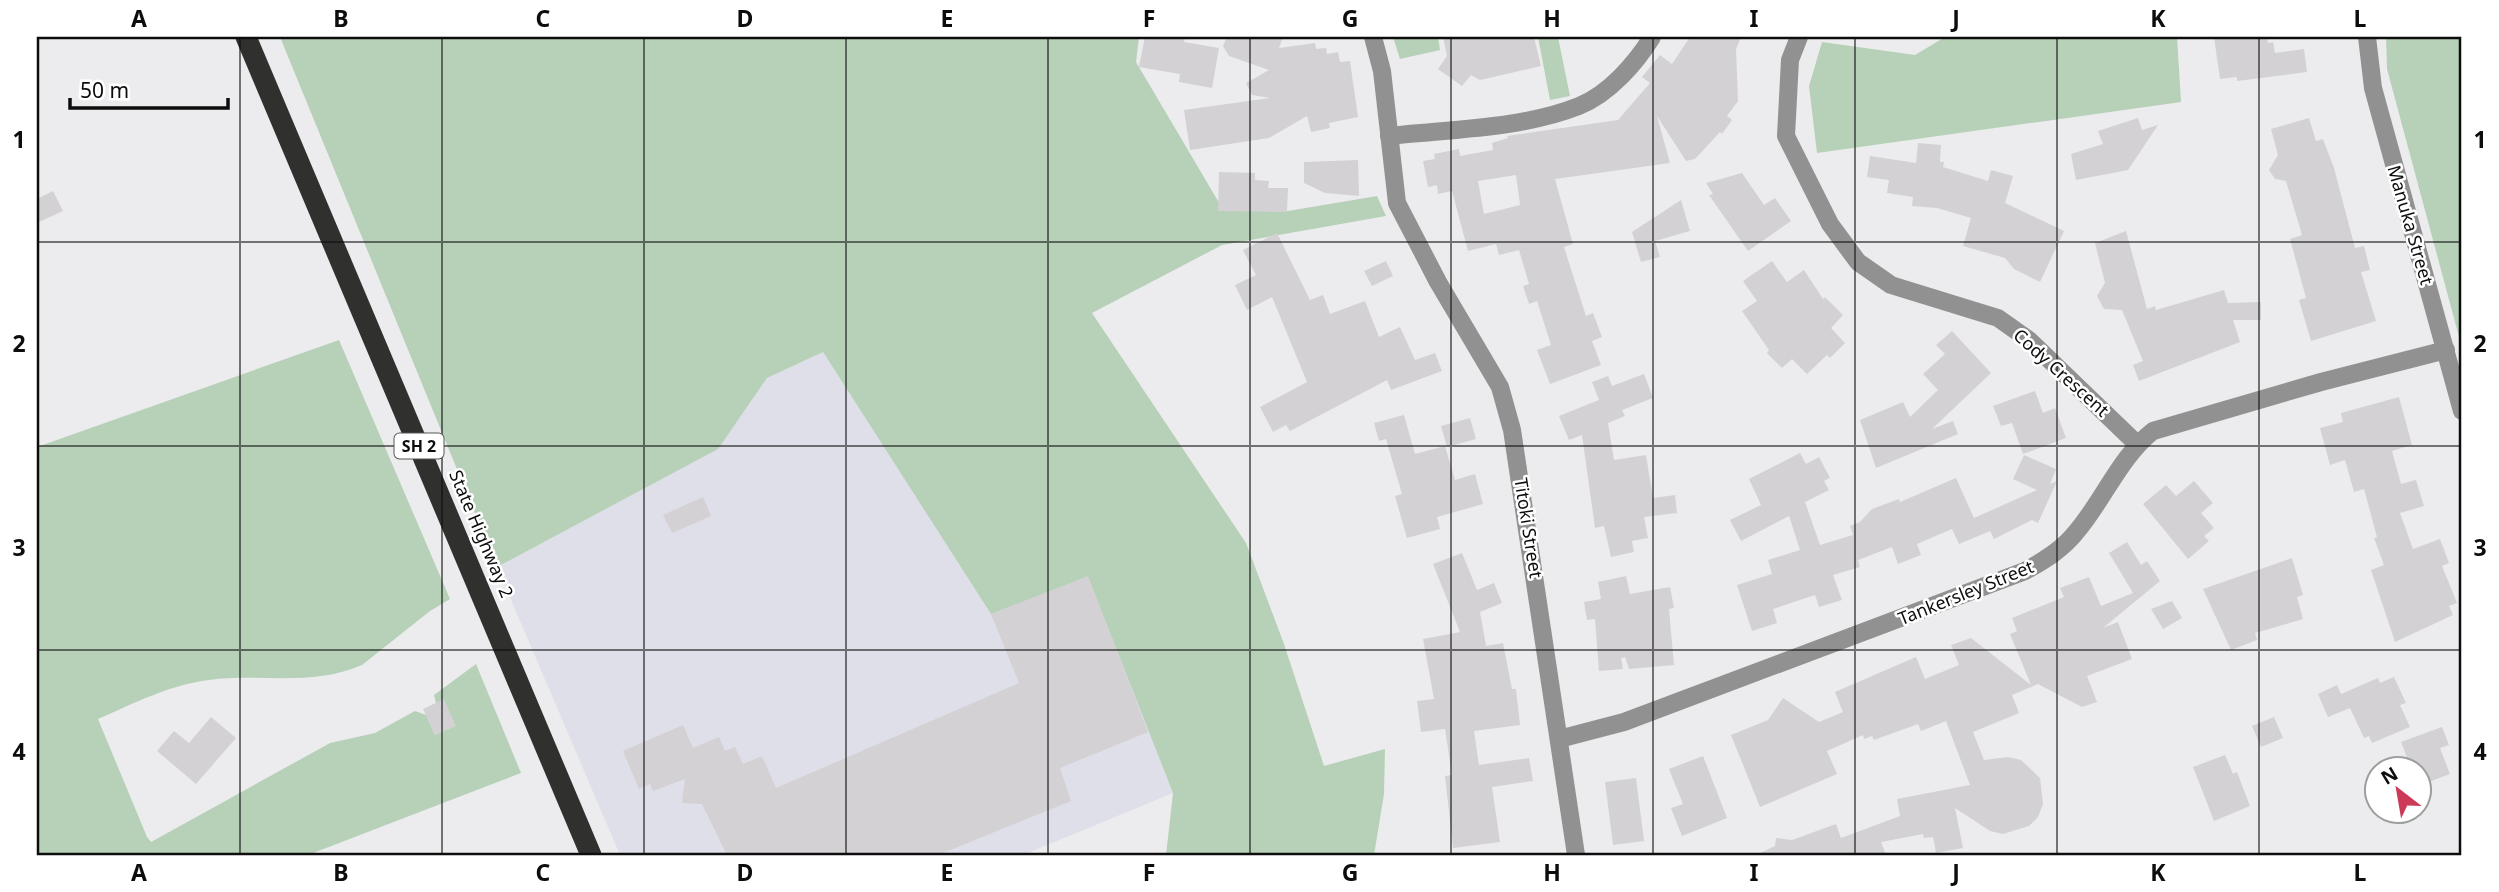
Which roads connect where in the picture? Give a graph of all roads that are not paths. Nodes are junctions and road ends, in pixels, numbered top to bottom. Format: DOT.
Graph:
graph roads {
  1 [pos="246,37"];
  2 [pos="1373,37"];
  3 [pos="1653,37"];
  4 [pos="1799,37"];
  5 [pos="2367,37"];
  6 [pos="1389,136"];
  7 [pos="2446,350"];
  8 [pos="2462,411"];
  9 [pos="2137,444"];
  10 [pos="1559,739"];
  11 [pos="591,855"];
  12 [pos="1576,855"];
  1 -- 11 [label="highway, State Highway 2 / SH 2"];
  2 -- 6 [label="street, Titoki Street"];
  3 -- 6 [label="street"];
  4 -- 9 [label="street, Cody Crescent"];
  5 -- 7 [label="street, Manuka Street"];
  6 -- 10 [label="street, Titoki Street"];
  7 -- 8 [label="street, Manuka Street"];
  7 -- 9 [label="street, Tankersley Street"];
  9 -- 10 [label="street, Tankersley Street"];
  10 -- 12 [label="street, Titoki Street"];
}
